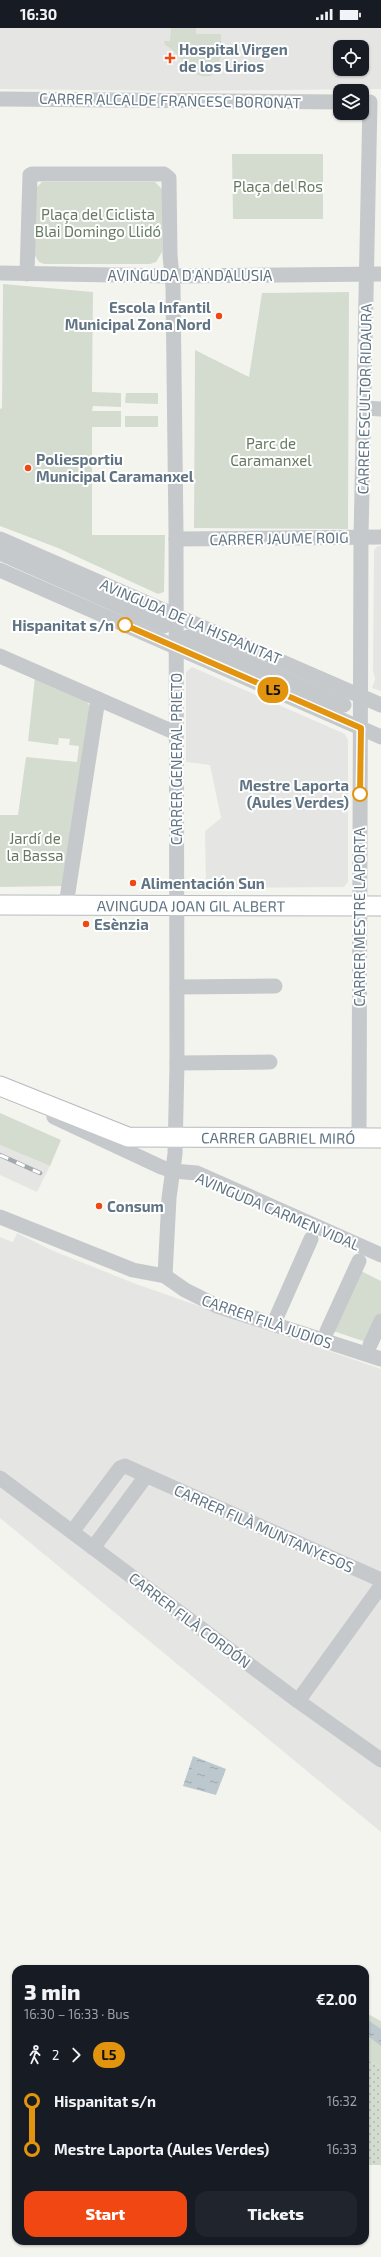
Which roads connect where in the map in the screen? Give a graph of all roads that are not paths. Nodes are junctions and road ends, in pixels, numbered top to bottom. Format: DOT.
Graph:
graph roads {
  1 [pos="0,99"];
  2 [pos="333,102"];
  3 [pos="371,102"];
  4 [pos="0,274"];
  5 [pos="27,274"];
  6 [pos="366,274"];
  7 [pos="381,274"];
  8 [pos="172,276"];
  9 [pos="364,408"];
  10 [pos="381,409"];
  11 [pos="362,536"];
  12 [pos="381,537"];
  13 [pos="0,539"];
  14 [pos="176,539"];
  15 [pos="0,553"];
  16 [pos="0,570"];
  17 [pos="176,616"];
  18 [pos="164,626"];
  19 [pos="188,637"];
  20 [pos="175,648"];
  21 [pos="0,656"];
  22 [pos="360,696"];
  23 [pos="98,699"];
  24 [pos="344,705"];
  25 [pos="381,705"];
  26 [pos="361,728"];
  27 [pos="176,733"];
  28 [pos="381,737"];
  29 [pos="0,905"];
  30 [pos="66,905"];
  31 [pos="176,905"];
  32 [pos="359,906"];
  33 [pos="381,906"];
  34 [pos="275,986"];
  35 [pos="176,987"];
  36 [pos="270,1062"];
  37 [pos="177,1063"];
  38 [pos="0,1086"];
  39 [pos="18,1094"];
  40 [pos="359,1138"];
  41 [pos="381,1138"];
  42 [pos="175,1139"];
  43 [pos="173,1171"];
  44 [pos="0,1217"];
  45 [pos="311,1239"];
  46 [pos="381,1256"];
  47 [pos="360,1261"];
  48 [pos="165,1276"];
  49 [pos="277,1316"];
  50 [pos="381,1321"];
  51 [pos="327,1331"];
  52 [pos="370,1345"];
  53 [pos="381,1359"];
  54 [pos="146,1476"];
  55 [pos="0,1478"];
  56 [pos="72,1532"];
  57 [pos="93,1548"];
  58 [pos="381,1580"];
  59 [pos="381,1586"];
  60 [pos="298,1701"];
  61 [pos="381,1760"];
  1 -- 2 [label="street, CARRER ALCALDE FRANCESC BORONAT"];
  3 -- 6 [label="street, CARRER ESCULTOR RIDAURA"];
  4 -- 5 [label="street, AVINGUDA D'ANDALUSIA"];
  5 -- 8 [label="street, AVINGUDA D'ANDALUSIA"];
  5 -- 8 [label="street"];
  6 -- 7 [label="street, AVINGUDA D'ANDALUSIA"];
  6 -- 8 [label="street, AVINGUDA D'ANDALUSIA"];
  6 -- 9 [label="street, CARRER ESCULTOR RIDAURA"];
  8 -- 14 [label="street, CARRER GENERAL PRIETO"];
  9 -- 10 [label="street"];
  9 -- 11 [label="street, CARRER ESCULTOR RIDAURA"];
  11 -- 12 [label="street, CARRER JAUME ROIG"];
  11 -- 14 [label="street, CARRER JAUME ROIG"];
  11 -- 22 [label="street, CARRER ESCULTOR RIDAURA"];
  13 -- 17 [label="street, AVINGUDA DE LA HISPANITAT"];
  14 -- 17 [label="street, CARRER GENERAL PRIETO"];
  15 -- 18 [label="street, AVINGUDA DE LA HISPANITAT"];
  16 -- 20 [label="street, AVINGUDA DE LA HISPANITAT"];
  17 -- 20 [label="street, CARRER GENERAL PRIETO"];
  17 -- 22 [label="street, AVINGUDA DE LA HISPANITAT"];
  19 -- 24 [label="street, AVINGUDA DE LA HISPANITAT"];
  20 -- 26 [label="street, AVINGUDA DE LA HISPANITAT"];
  20 -- 27 [label="street, CARRER GENERAL PRIETO"];
  21 -- 23 [label="street"];
  22 -- 25 [label="street, AVINGUDA DE LA HISPANITAT"];
  22 -- 26 [label="street, CARRER MESTRE LAPORTA"];
  23 -- 27 [label="street"];
  23 -- 30 [label="street"];
  26 -- 28 [label="street, AVINGUDA DE LA HISPANITAT"];
  26 -- 32 [label="street, CARRER MESTRE LAPORTA"];
  27 -- 31 [label="street, CARRER GENERAL PRIETO"];
  29 -- 30 [label="main road, AVINGUDA JOAN GIL ALBERT"];
  30 -- 31 [label="main road, AVINGUDA JOAN GIL ALBERT"];
  31 -- 32 [label="main road, AVINGUDA JOAN GIL ALBERT"];
  31 -- 35 [label="street, CARRER GENERAL PRIETO"];
  32 -- 33 [label="main road, AVINGUDA JOAN GIL ALBERT"];
  32 -- 40 [label="street, CARRER MESTRE LAPORTA"];
  34 -- 35 [label="street"];
  35 -- 37 [label="street, CARRER GENERAL PRIETO"];
  36 -- 37 [label="street"];
  37 -- 42 [label="street, CARRER GENERAL PRIETO"];
  38 -- 39 [label="main road, CARRER GABRIEL MIRÓ"];
  39 -- 42 [label="main road, CARRER GABRIEL MIRÓ"];
  39 -- 43 [label="street, AVINGUDA CARMEN VIDAL"];
  40 -- 41 [label="main road, CARRER GABRIEL MIRÓ"];
  40 -- 42 [label="main road, CARRER GABRIEL MIRÓ"];
  42 -- 43 [label="street, CARRER GENERAL PRIETO"];
  43 -- 46 [label="street, AVINGUDA CARMEN VIDAL"];
  43 -- 48 [label="street, CARRER GENERAL PRIETO"];
  44 -- 48 [label="street, CARRER FILÀ JUDIOS"];
  45 -- 49 [label="street"];
  47 -- 51 [label="street"];
  48 -- 53 [label="street, CARRER FILÀ JUDIOS"];
  50 -- 52 [label="street"];
  54 -- 56 [label="street, CARRER FILÀ MUNTANYESOS"];
  54 -- 57 [label="street"];
  54 -- 58 [label="street, CARRER FILÀ MUNTANYESOS"];
  55 -- 56 [label="street, CARRER FILÀ CORDÓN"];
  56 -- 57 [label="street, CARRER FILÀ CORDÓN"];
  57 -- 60 [label="street, CARRER FILÀ CORDÓN"];
  59 -- 60 [label="street"];
  60 -- 61 [label="street, CARRER FILÀ CORDÓN"];
}
